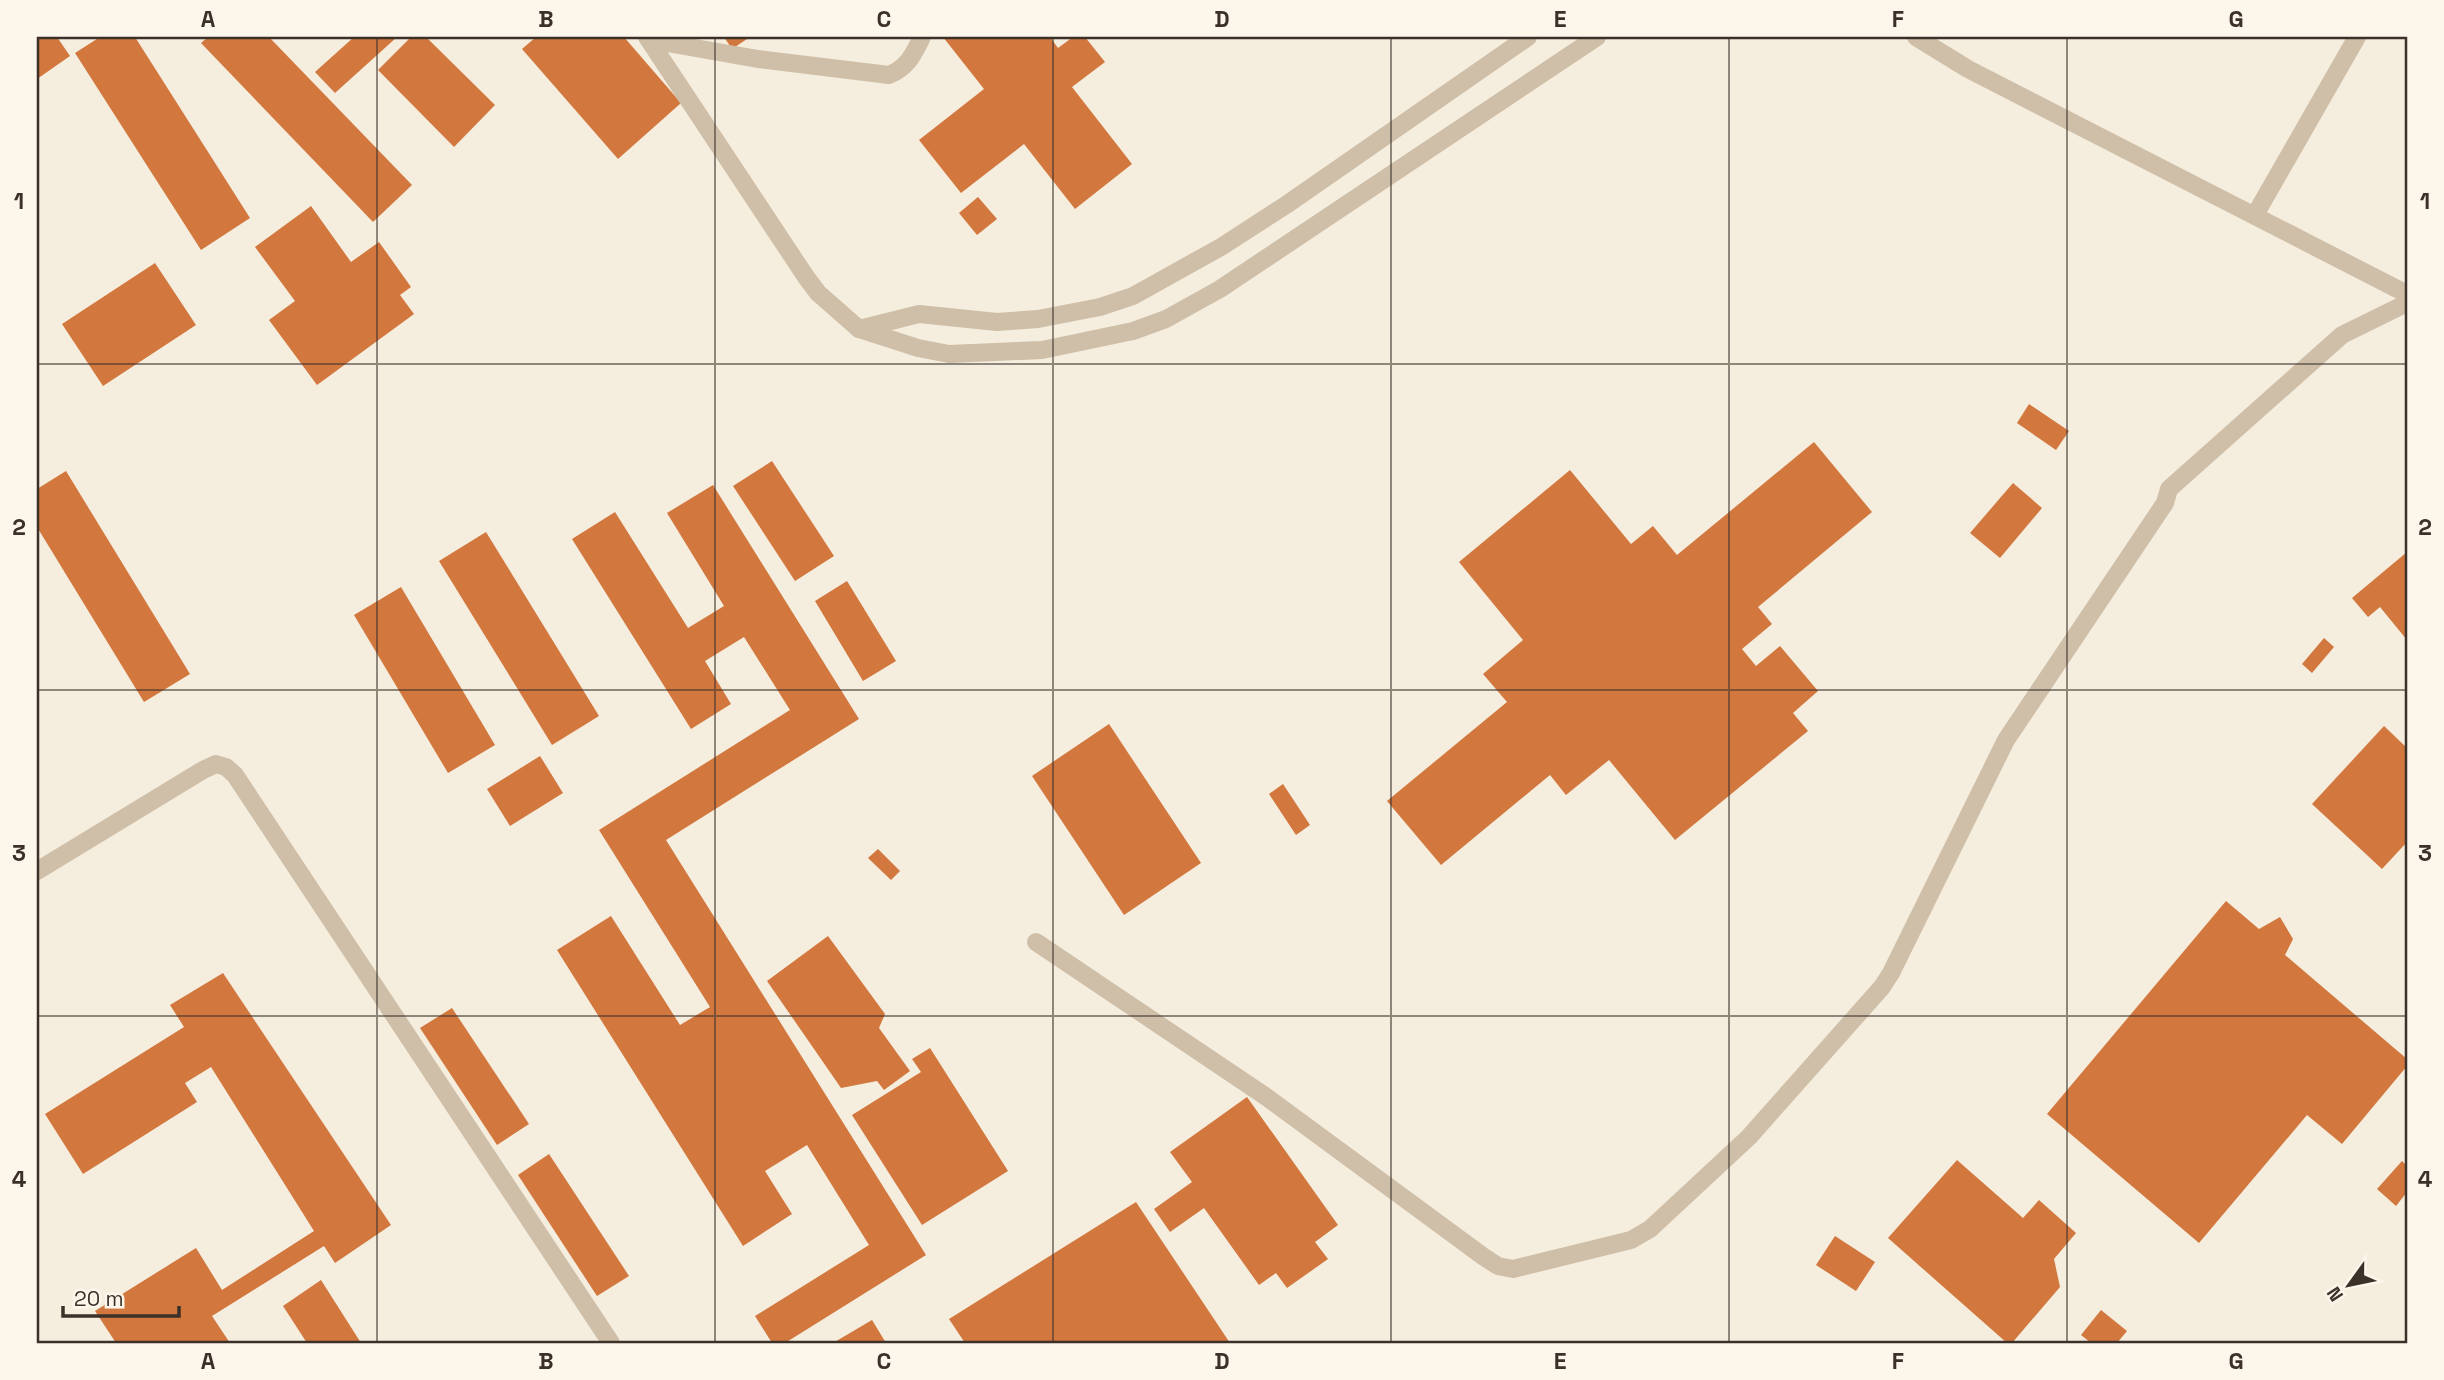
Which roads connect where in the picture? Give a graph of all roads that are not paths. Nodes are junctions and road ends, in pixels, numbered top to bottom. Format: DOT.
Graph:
graph roads {
  1 [pos="922,37"];
  2 [pos="1528,37"];
  3 [pos="1597,37"];
  4 [pos="1916,37"];
  5 [pos="2357,37"];
  6 [pos="648,38"];
  7 [pos="2255,215"];
  8 [pos="2407,294"];
  9 [pos="2407,303"];
  10 [pos="859,329"];
  11 [pos="38,868"];
  12 [pos="1036,942"];
  13 [pos="611,1343"];
  1 -- 6 [label="street"];
  2 -- 10 [label="street"];
  3 -- 10 [label="street"];
  4 -- 7 [label="street"];
  5 -- 7 [label="street"];
  6 -- 10 [label="street"];
  7 -- 8 [label="street"];
  9 -- 12 [label="street"];
  11 -- 13 [label="street"];
}
